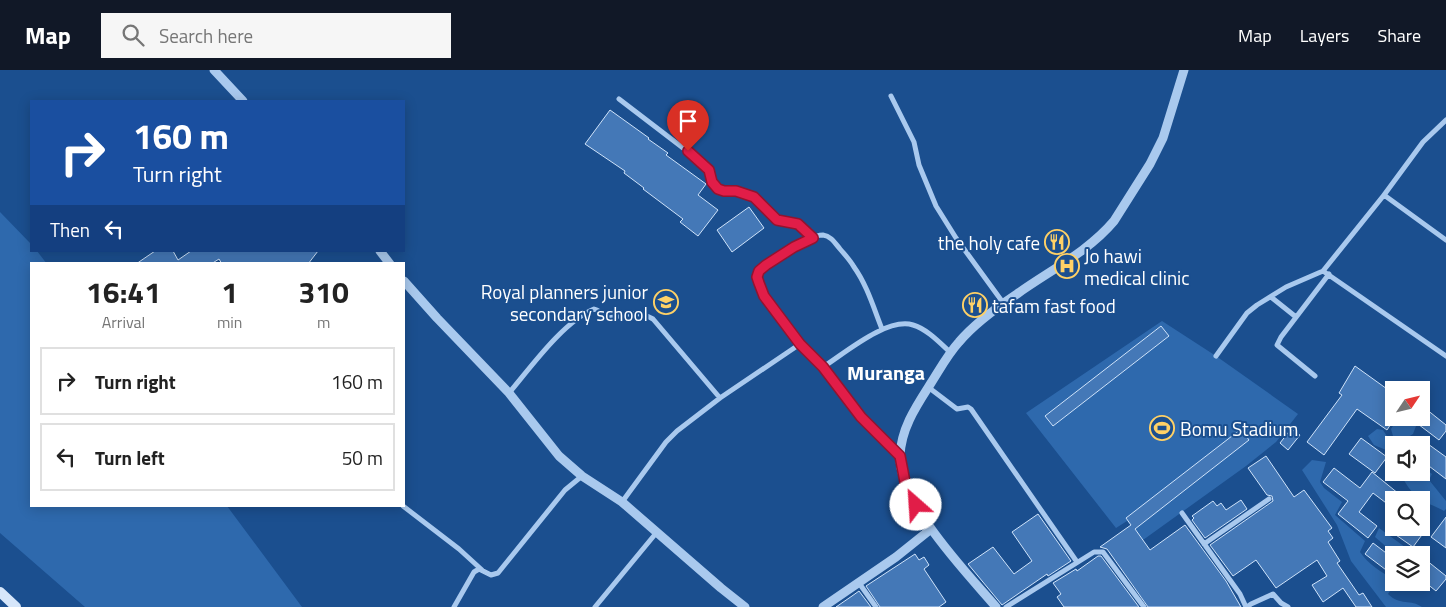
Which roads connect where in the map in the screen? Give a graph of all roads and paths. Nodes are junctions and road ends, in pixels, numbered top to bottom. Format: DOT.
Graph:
graph roads {
  1 [pos="214,70"];
  2 [pos="1184,70"];
  3 [pos="891,96"];
  4 [pos="619,99"];
  5 [pos="242,100"];
  6 [pos="1446,120"];
  7 [pos="1384,195"];
  8 [pos="813,238"];
  9 [pos="1446,240"];
  10 [pos="381,252"];
  11 [pos="388,262"];
  12 [pos="1323,271"];
  13 [pos="1329,274"];
  14 [pos="405,282"];
  15 [pos="1271,297"];
  16 [pos="1004,304"];
  17 [pos="1296,317"];
  18 [pos="882,329"];
  19 [pos="800,344"];
  20 [pos="951,353"];
  21 [pos="1216,356"];
  22 [pos="1446,356"];
  23 [pos="823,367"];
  24 [pos="1315,376"];
  25 [pos="928,387"];
  26 [pos="509,393"];
  27 [pos="720,398"];
  28 [pos="900,456"];
  29 [pos="582,476"];
  30 [pos="1269,499"];
  31 [pos="622,502"];
  32 [pos="404,507"];
  33 [pos="1182,513"];
  34 [pos="931,529"];
  35 [pos="657,532"];
  36 [pos="1204,544"];
  37 [pos="1077,562"];
  38 [pos="482,570"];
  39 [pos="859,583"];
  40 [pos="0,592"];
  41 [pos="16,607"];
  42 [pos="454,607"];
  43 [pos="595,607"];
  44 [pos="745,607"];
  45 [pos="822,607"];
  46 [pos="876,607"];
  47 [pos="996,607"];
  48 [pos="1006,607"];
  49 [pos="1144,607"];
  50 [pos="1246,607"];
  51 [pos="1288,607"];
  1 -- 5 [label="street"];
  2 -- 16 [label="street"];
  3 -- 16 [label="street"];
  4 -- 8 [label="street"];
  6 -- 7 [label="street"];
  7 -- 9 [label="street"];
  7 -- 12 [label="street"];
  8 -- 18 [label="street"];
  8 -- 19 [label="street"];
  10 -- 11 [label="street"];
  12 -- 13 [label="street"];
  12 -- 15 [label="street"];
  13 -- 17 [label="street"];
  13 -- 22 [label="street"];
  14 -- 26 [label="street"];
  15 -- 17 [label="street"];
  15 -- 21 [label="street"];
  16 -- 20 [label="street"];
  17 -- 24 [label="street"];
  18 -- 20 [label="street"];
  18 -- 23 [label="street"];
  19 -- 23 [label="street"];
  19 -- 27 [label="street"];
  20 -- 25 [label="street"];
  23 -- 28 [label="street"];
  25 -- 28 [label="street"];
  25 -- 37 [label="street"];
  26 -- 27 [label="street"];
  26 -- 29 [label="street"];
  27 -- 31 [label="street"];
  28 -- 34 [label="street"];
  29 -- 31 [label="street"];
  29 -- 38 [label="street"];
  30 -- 36 [label="street"];
  31 -- 35 [label="street"];
  32 -- 38 [label="street"];
  33 -- 36 [label="street"];
  34 -- 39 [label="street"];
  34 -- 47 [label="street"];
  35 -- 43 [label="street"];
  35 -- 44 [label="street"];
  36 -- 50 [label="street"];
  37 -- 48 [label="street"];
  37 -- 49 [label="street"];
  38 -- 42 [label="street"];
  39 -- 45 [label="street"];
  39 -- 46 [label="street"];
  40 -- 41 [label="main road"];
  50 -- 51 [label="street"];
}
